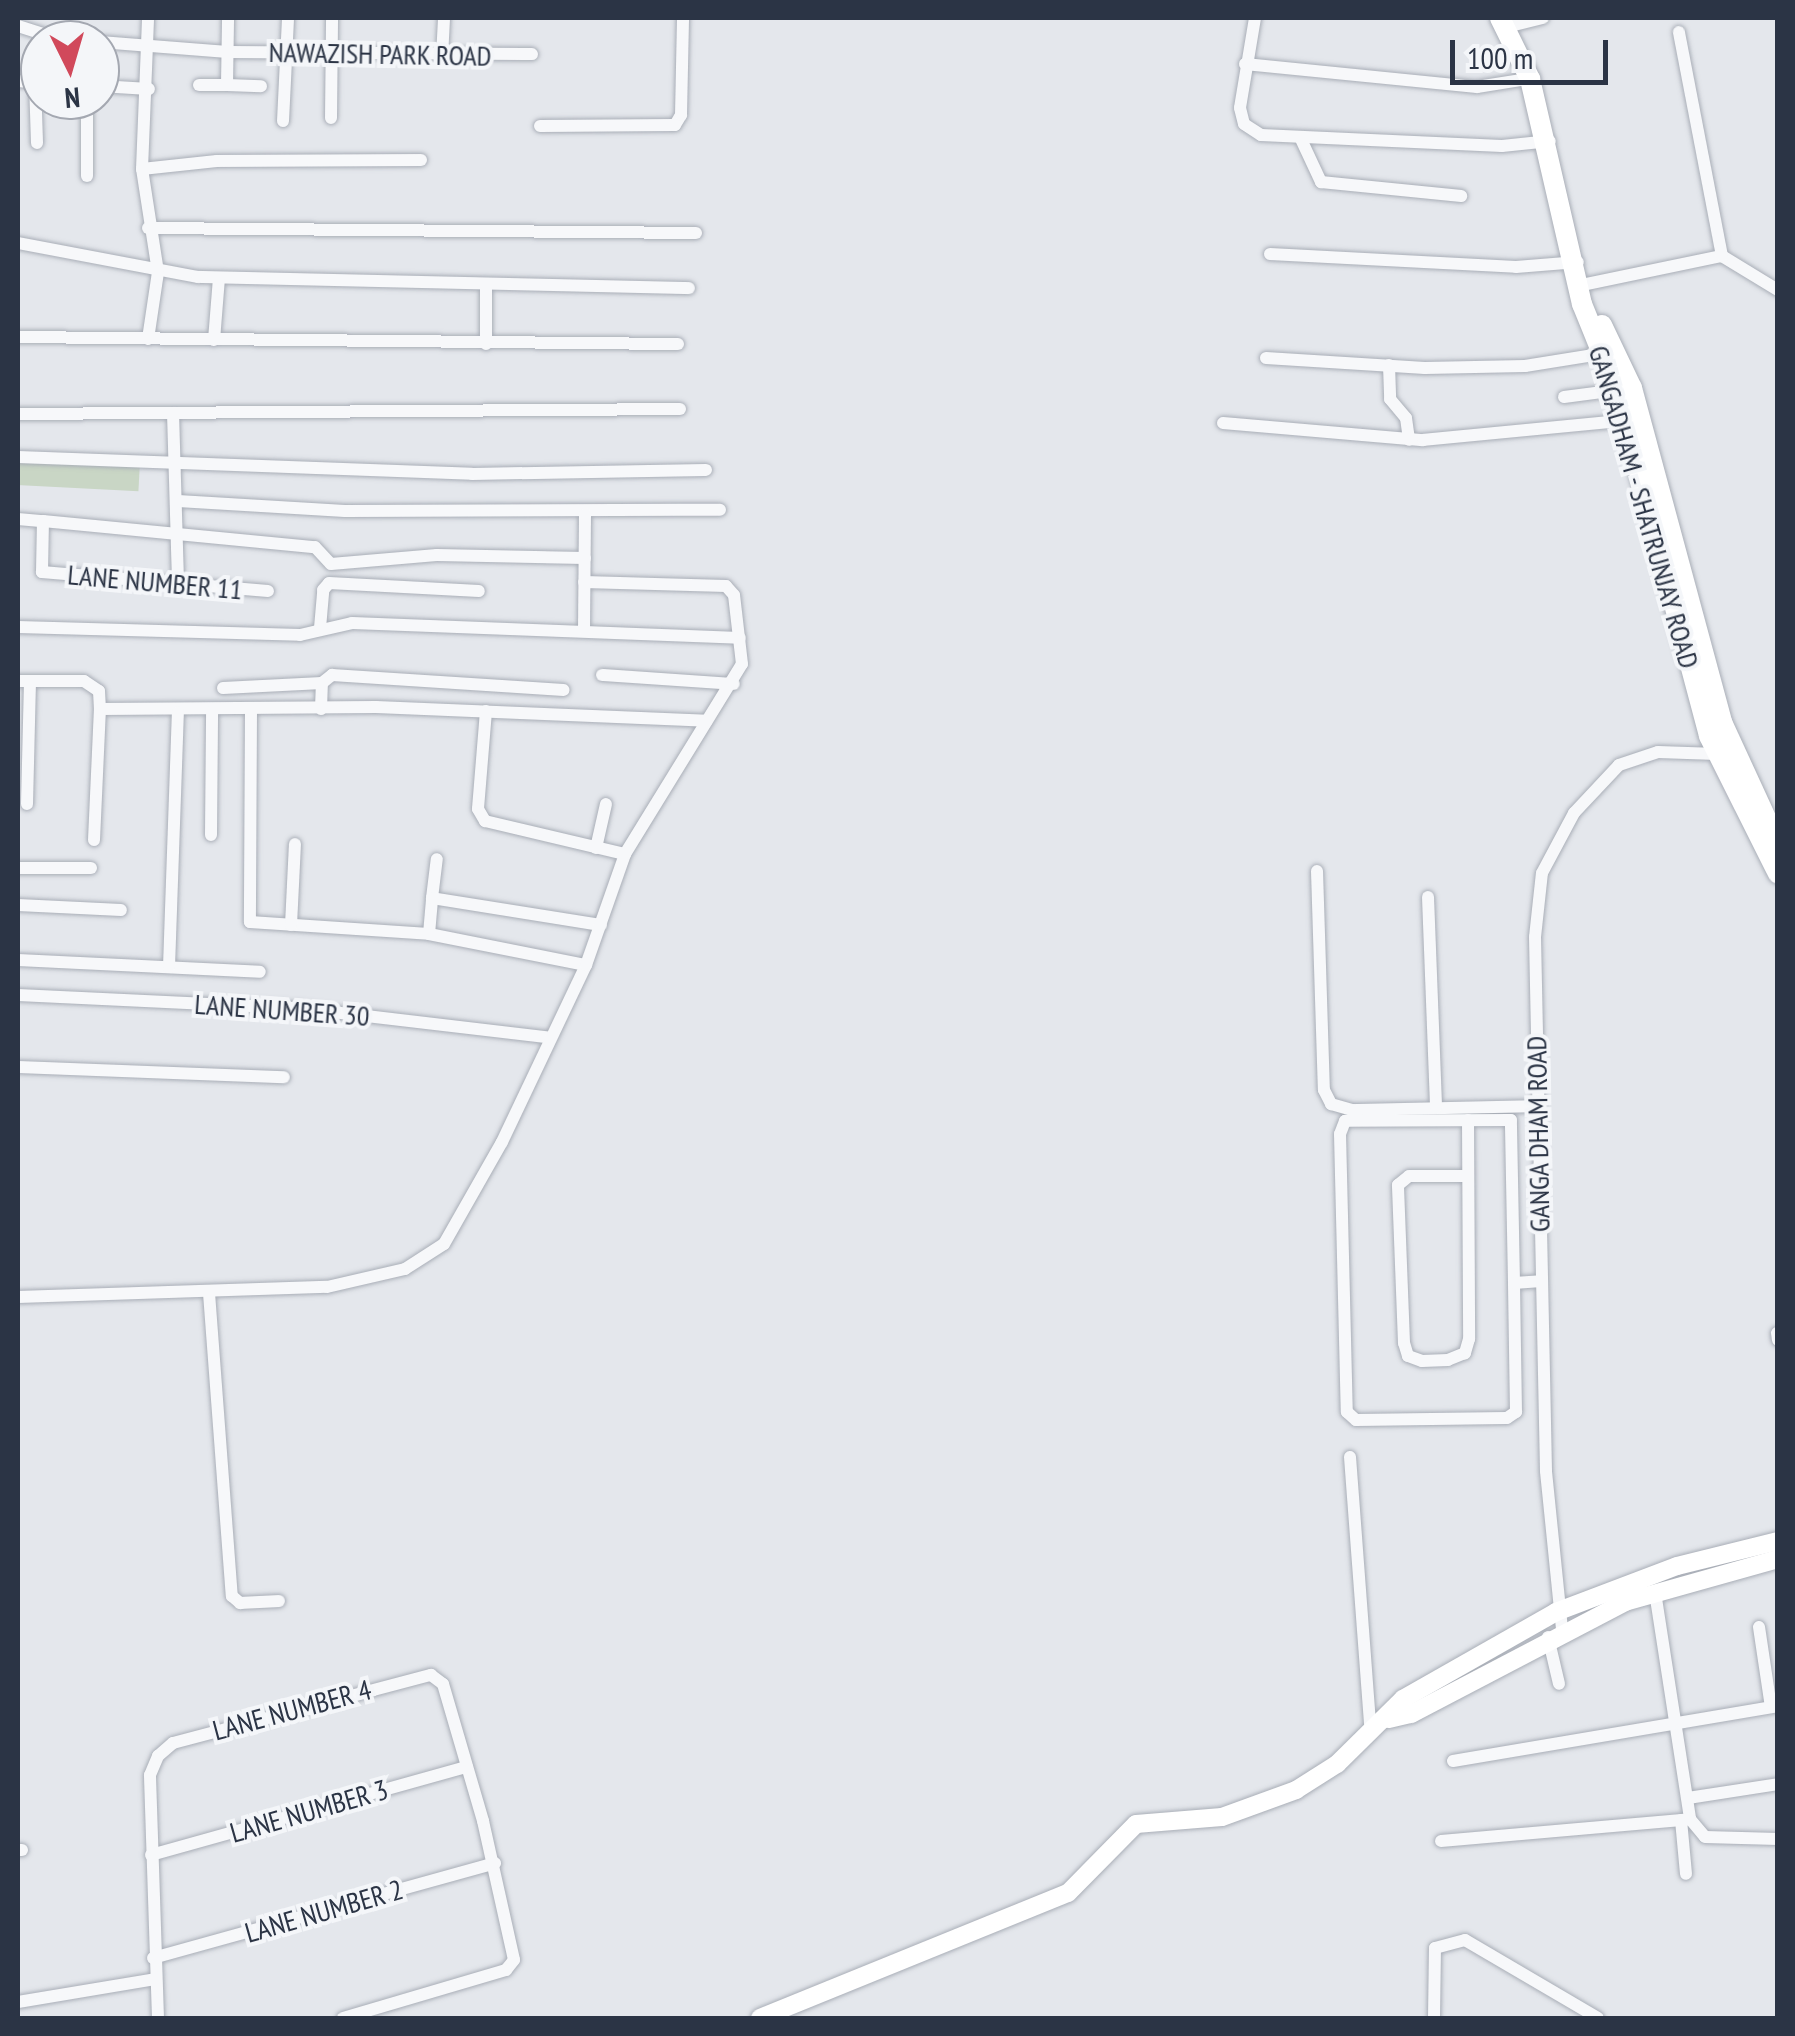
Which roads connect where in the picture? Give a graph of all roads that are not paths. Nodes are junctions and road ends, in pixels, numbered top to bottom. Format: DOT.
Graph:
graph roads {
  1 [pos="148,18"];
  2 [pos="228,18"];
  3 [pos="288,18"];
  4 [pos="332,18"];
  5 [pos="444,18"];
  6 [pos="683,18"];
  7 [pos="1255,18"];
  8 [pos="1542,18"];
  9 [pos="1508,22"];
  10 [pos="1679,32"];
  11 [pos="120,42"];
  12 [pos="149,43"];
  13 [pos="228,52"];
  14 [pos="286,53"];
  15 [pos="332,54"];
  16 [pos="532,54"];
  17 [pos="442,57"];
  18 [pos="1245,64"];
  19 [pos="1533,78"];
  20 [pos="199,85"];
  21 [pos="227,85"];
  22 [pos="261,86"];
  23 [pos="120,87"];
  24 [pos="149,89"];
  25 [pos="331,118"];
  26 [pos="38,120"];
  27 [pos="88,120"];
  28 [pos="284,121"];
  29 [pos="540,126"];
  30 [pos="1300,137"];
  31 [pos="38,142"];
  32 [pos="1546,142"];
  33 [pos="421,160"];
  34 [pos="142,168"];
  35 [pos="87,176"];
  36 [pos="1462,196"];
  37 [pos="148,228"];
  38 [pos="696,232"];
  39 [pos="18,243"];
  40 [pos="1270,254"];
  41 [pos="1722,256"];
  42 [pos="1576,263"];
  43 [pos="158,272"];
  44 [pos="219,278"];
  45 [pos="1582,285"];
  46 [pos="486,288"];
  47 [pos="688,288"];
  48 [pos="1778,290"];
  49 [pos="18,337"];
  50 [pos="148,338"];
  51 [pos="214,340"];
  52 [pos="486,344"];
  53 [pos="678,344"];
  54 [pos="1611,353"];
  55 [pos="1266,358"];
  56 [pos="1389,366"];
  57 [pos="1617,390"];
  58 [pos="1564,397"];
  59 [pos="680,409"];
  60 [pos="173,413"];
  61 [pos="18,414"];
  62 [pos="1633,420"];
  63 [pos="1222,422"];
  64 [pos="1410,440"];
  65 [pos="18,457"];
  66 [pos="178,464"];
  67 [pos="706,470"];
  68 [pos="178,502"];
  69 [pos="720,510"];
  70 [pos="586,514"];
  71 [pos="18,519"];
  72 [pos="43,521"];
  73 [pos="180,534"];
  74 [pos="585,558"];
  75 [pos="584,582"];
  76 [pos="178,586"];
  77 [pos="268,591"];
  78 [pos="479,591"];
  79 [pos="18,627"];
  80 [pos="320,628"];
  81 [pos="584,629"];
  82 [pos="740,638"];
  83 [pos="602,674"];
  84 [pos="24,682"];
  85 [pos="322,682"];
  86 [pos="734,684"];
  87 [pos="223,688"];
  88 [pos="564,690"];
  89 [pos="100,709"];
  90 [pos="321,709"];
  91 [pos="251,710"];
  92 [pos="486,710"];
  93 [pos="212,711"];
  94 [pos="178,712"];
  95 [pos="707,721"];
  96 [pos="1724,752"];
  97 [pos="27,804"];
  98 [pos="606,804"];
  99 [pos="211,835"];
  100 [pos="94,840"];
  101 [pos="295,844"];
  102 [pos="1778,844"];
  103 [pos="596,848"];
  104 [pos="626,854"];
  105 [pos="437,859"];
  106 [pos="18,868"];
  107 [pos="92,868"];
  108 [pos="1317,870"];
  109 [pos="1778,874"];
  110 [pos="1428,897"];
  111 [pos="432,898"];
  112 [pos="18,905"];
  113 [pos="121,910"];
  114 [pos="291,925"];
  115 [pos="601,925"];
  116 [pos="429,934"];
  117 [pos="18,960"];
  118 [pos="586,965"];
  119 [pos="169,967"];
  120 [pos="260,972"];
  121 [pos="18,995"];
  122 [pos="546,1038"];
  123 [pos="18,1066"];
  124 [pos="284,1078"];
  125 [pos="1537,1106"];
  126 [pos="1436,1108"];
  127 [pos="1468,1120"];
  128 [pos="1468,1176"];
  129 [pos="1541,1281"];
  130 [pos="1514,1283"];
  131 [pos="209,1293"];
  132 [pos="18,1297"];
  133 [pos="1350,1457"];
  134 [pos="1778,1541"];
  135 [pos="1778,1559"];
  136 [pos="1655,1592"];
  137 [pos="279,1601"];
  138 [pos="1555,1626"];
  139 [pos="1759,1627"];
  140 [pos="1558,1684"];
  141 [pos="1774,1706"];
  142 [pos="1389,1718"];
  143 [pos="1678,1722"];
  144 [pos="1371,1735"];
  145 [pos="1453,1761"];
  146 [pos="467,1767"];
  147 [pos="1778,1784"];
  148 [pos="1688,1798"];
  149 [pos="1686,1820"];
  150 [pos="1778,1839"];
  151 [pos="1441,1841"];
  152 [pos="152,1855"];
  153 [pos="495,1864"];
  154 [pos="1686,1874"];
  155 [pos="153,1958"];
  156 [pos="155,1980"];
  157 [pos="18,2002"];
  158 [pos="158,2018"];
  159 [pos="343,2018"];
  160 [pos="760,2018"];
  161 [pos="1434,2018"];
  162 [pos="1598,2018"];
  1 -- 12 [label="street"];
  2 -- 13 [label="street"];
  3 -- 14 [label="street"];
  4 -- 15 [label="street"];
  5 -- 17 [label="street"];
  6 -- 29 [label="street"];
  7 -- 18 [label="street"];
  8 -- 9 [label="street"];
  9 -- 19 [label="main road, GANGADHAM - SHATRUNJAY ROAD"];
  10 -- 41 [label="street"];
  11 -- 12 [label="street, NAWAZISH PARK ROAD"];
  12 -- 13 [label="street, NAWAZISH PARK ROAD"];
  12 -- 24 [label="street"];
  13 -- 14 [label="street, NAWAZISH PARK ROAD"];
  13 -- 21 [label="street"];
  14 -- 15 [label="street, NAWAZISH PARK ROAD"];
  14 -- 28 [label="street"];
  15 -- 17 [label="street, NAWAZISH PARK ROAD"];
  15 -- 25 [label="street"];
  16 -- 17 [label="street, NAWAZISH PARK ROAD"];
  18 -- 19 [label="street"];
  18 -- 30 [label="street"];
  19 -- 32 [label="main road, GANGADHAM - SHATRUNJAY ROAD"];
  20 -- 21 [label="street"];
  21 -- 22 [label="street"];
  23 -- 24 [label="street"];
  24 -- 34 [label="street"];
  26 -- 31 [label="street"];
  27 -- 35 [label="street"];
  30 -- 32 [label="street"];
  30 -- 36 [label="street"];
  32 -- 42 [label="main road, GANGADHAM - SHATRUNJAY ROAD"];
  33 -- 34 [label="street"];
  34 -- 37 [label="street"];
  37 -- 38 [label="street"];
  37 -- 43 [label="street"];
  39 -- 43 [label="street"];
  40 -- 42 [label="street"];
  41 -- 45 [label="street"];
  41 -- 48 [label="street"];
  42 -- 45 [label="main road, GANGADHAM - SHATRUNJAY ROAD"];
  43 -- 44 [label="street"];
  43 -- 50 [label="street"];
  44 -- 46 [label="street"];
  44 -- 51 [label="street"];
  45 -- 54 [label="main road, GANGADHAM - SHATRUNJAY ROAD"];
  46 -- 47 [label="street"];
  46 -- 52 [label="street"];
  49 -- 50 [label="street"];
  50 -- 51 [label="street"];
  51 -- 52 [label="street"];
  52 -- 53 [label="street"];
  54 -- 56 [label="street"];
  54 -- 57 [label="main road, GANGADHAM - SHATRUNJAY ROAD"];
  54 -- 62 [label="main road, GANGADHAM - SHATRUNJAY ROAD"];
  55 -- 56 [label="street"];
  56 -- 64 [label="street"];
  57 -- 58 [label="street"];
  57 -- 62 [label="main road, GANGADHAM - SHATRUNJAY ROAD"];
  59 -- 60 [label="street"];
  60 -- 61 [label="street"];
  60 -- 66 [label="street"];
  62 -- 64 [label="street"];
  62 -- 96 [label="main road, GANGADHAM - SHATRUNJAY ROAD"];
  63 -- 64 [label="street"];
  65 -- 66 [label="street"];
  66 -- 67 [label="street"];
  66 -- 68 [label="street"];
  68 -- 70 [label="street"];
  68 -- 73 [label="street"];
  69 -- 70 [label="street"];
  70 -- 74 [label="street"];
  71 -- 72 [label="street"];
  72 -- 73 [label="street"];
  72 -- 76 [label="street, LANE NUMBER 11"];
  73 -- 74 [label="street"];
  73 -- 76 [label="street"];
  74 -- 75 [label="street"];
  75 -- 81 [label="street"];
  75 -- 82 [label="street"];
  76 -- 77 [label="street, LANE NUMBER 11"];
  78 -- 80 [label="street"];
  79 -- 80 [label="street"];
  80 -- 81 [label="street"];
  81 -- 82 [label="street"];
  82 -- 86 [label="street"];
  83 -- 86 [label="street"];
  84 -- 89 [label="street"];
  84 -- 97 [label="street"];
  85 -- 87 [label="street"];
  85 -- 88 [label="street"];
  85 -- 90 [label="street"];
  86 -- 95 [label="street"];
  89 -- 94 [label="street"];
  89 -- 100 [label="street"];
  90 -- 91 [label="street"];
  90 -- 92 [label="street"];
  91 -- 93 [label="street"];
  91 -- 114 [label="street"];
  92 -- 95 [label="street"];
  92 -- 103 [label="street"];
  93 -- 94 [label="street"];
  93 -- 99 [label="street"];
  94 -- 119 [label="street"];
  95 -- 104 [label="street"];
  96 -- 102 [label="main road, GANGADHAM - SHATRUNJAY ROAD"];
  96 -- 109 [label="main road, GANGADHAM - SHATRUNJAY ROAD"];
  96 -- 125 [label="street, GANGA DHAM ROAD"];
  98 -- 103 [label="street"];
  101 -- 114 [label="street"];
  103 -- 104 [label="street"];
  104 -- 115 [label="street"];
  105 -- 111 [label="street"];
  106 -- 107 [label="street"];
  108 -- 126 [label="street"];
  110 -- 126 [label="street"];
  111 -- 115 [label="street"];
  111 -- 116 [label="street"];
  112 -- 113 [label="street"];
  114 -- 116 [label="street"];
  115 -- 118 [label="street"];
  116 -- 118 [label="street"];
  117 -- 119 [label="street"];
  118 -- 122 [label="street"];
  119 -- 120 [label="street"];
  121 -- 122 [label="street, LANE NUMBER 30"];
  122 -- 131 [label="street"];
  123 -- 124 [label="street"];
  125 -- 126 [label="street"];
  125 -- 129 [label="street, GANGA DHAM ROAD"];
  127 -- 128 [label="street"];
  127 -- 130 [label="street"];
  127 -- 130 [label="street"];
  128 -- 128 [label="street"];
  129 -- 130 [label="street"];
  129 -- 138 [label="street, GANGA DHAM ROAD"];
  131 -- 132 [label="street"];
  131 -- 137 [label="street"];
  133 -- 144 [label="street"];
  134 -- 138 [label="main road"];
  135 -- 136 [label="main road"];
  136 -- 138 [label="main road"];
  136 -- 143 [label="street"];
  138 -- 140 [label="street, GANGA DHAM ROAD"];
  138 -- 142 [label="main road"];
  138 -- 142 [label="main road"];
  139 -- 141 [label="street"];
  141 -- 143 [label="street"];
  142 -- 144 [label="main road"];
  143 -- 145 [label="street"];
  143 -- 148 [label="street"];
  144 -- 160 [label="main road"];
  146 -- 152 [label="street, LANE NUMBER 3"];
  146 -- 152 [label="street, LANE NUMBER 4"];
  146 -- 153 [label="street"];
  147 -- 148 [label="street"];
  148 -- 149 [label="street"];
  149 -- 150 [label="street"];
  149 -- 151 [label="street"];
  149 -- 154 [label="street"];
  152 -- 155 [label="street"];
  153 -- 155 [label="street, LANE NUMBER 2"];
  153 -- 159 [label="street"];
  155 -- 156 [label="street"];
  156 -- 157 [label="street"];
  156 -- 158 [label="street"];
  161 -- 162 [label="street"];
}
